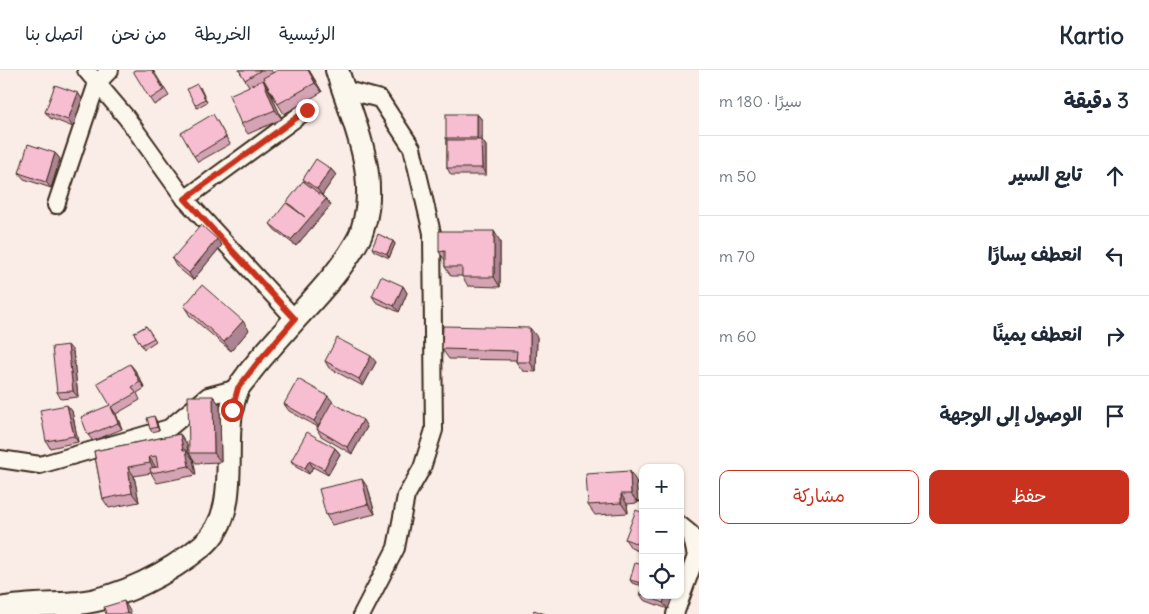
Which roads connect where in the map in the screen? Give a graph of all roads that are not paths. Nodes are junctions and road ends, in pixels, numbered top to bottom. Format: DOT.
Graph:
graph roads {
  1 [pos="86,70"];
  2 [pos="110,70"];
  3 [pos="340,79"];
  4 [pos="97,83"];
  5 [pos="307,110"];
  6 [pos="185,199"];
  7 [pos="56,204"];
  8 [pos="295,319"];
  9 [pos="238,388"];
  10 [pos="0,459"];
  11 [pos="684,528"];
  12 [pos="0,609"];
  13 [pos="362,614"];
  14 [pos="675,614"];
  1 -- 4 [label="street"];
  2 -- 4 [label="street"];
  3 -- 8 [label="main road"];
  3 -- 13 [label="street"];
  4 -- 6 [label="street"];
  4 -- 7 [label="street"];
  5 -- 6 [label="street"];
  6 -- 8 [label="street"];
  8 -- 9 [label="main road"];
  9 -- 10 [label="street"];
  9 -- 12 [label="main road"];
  11 -- 14 [label="street"];
}
